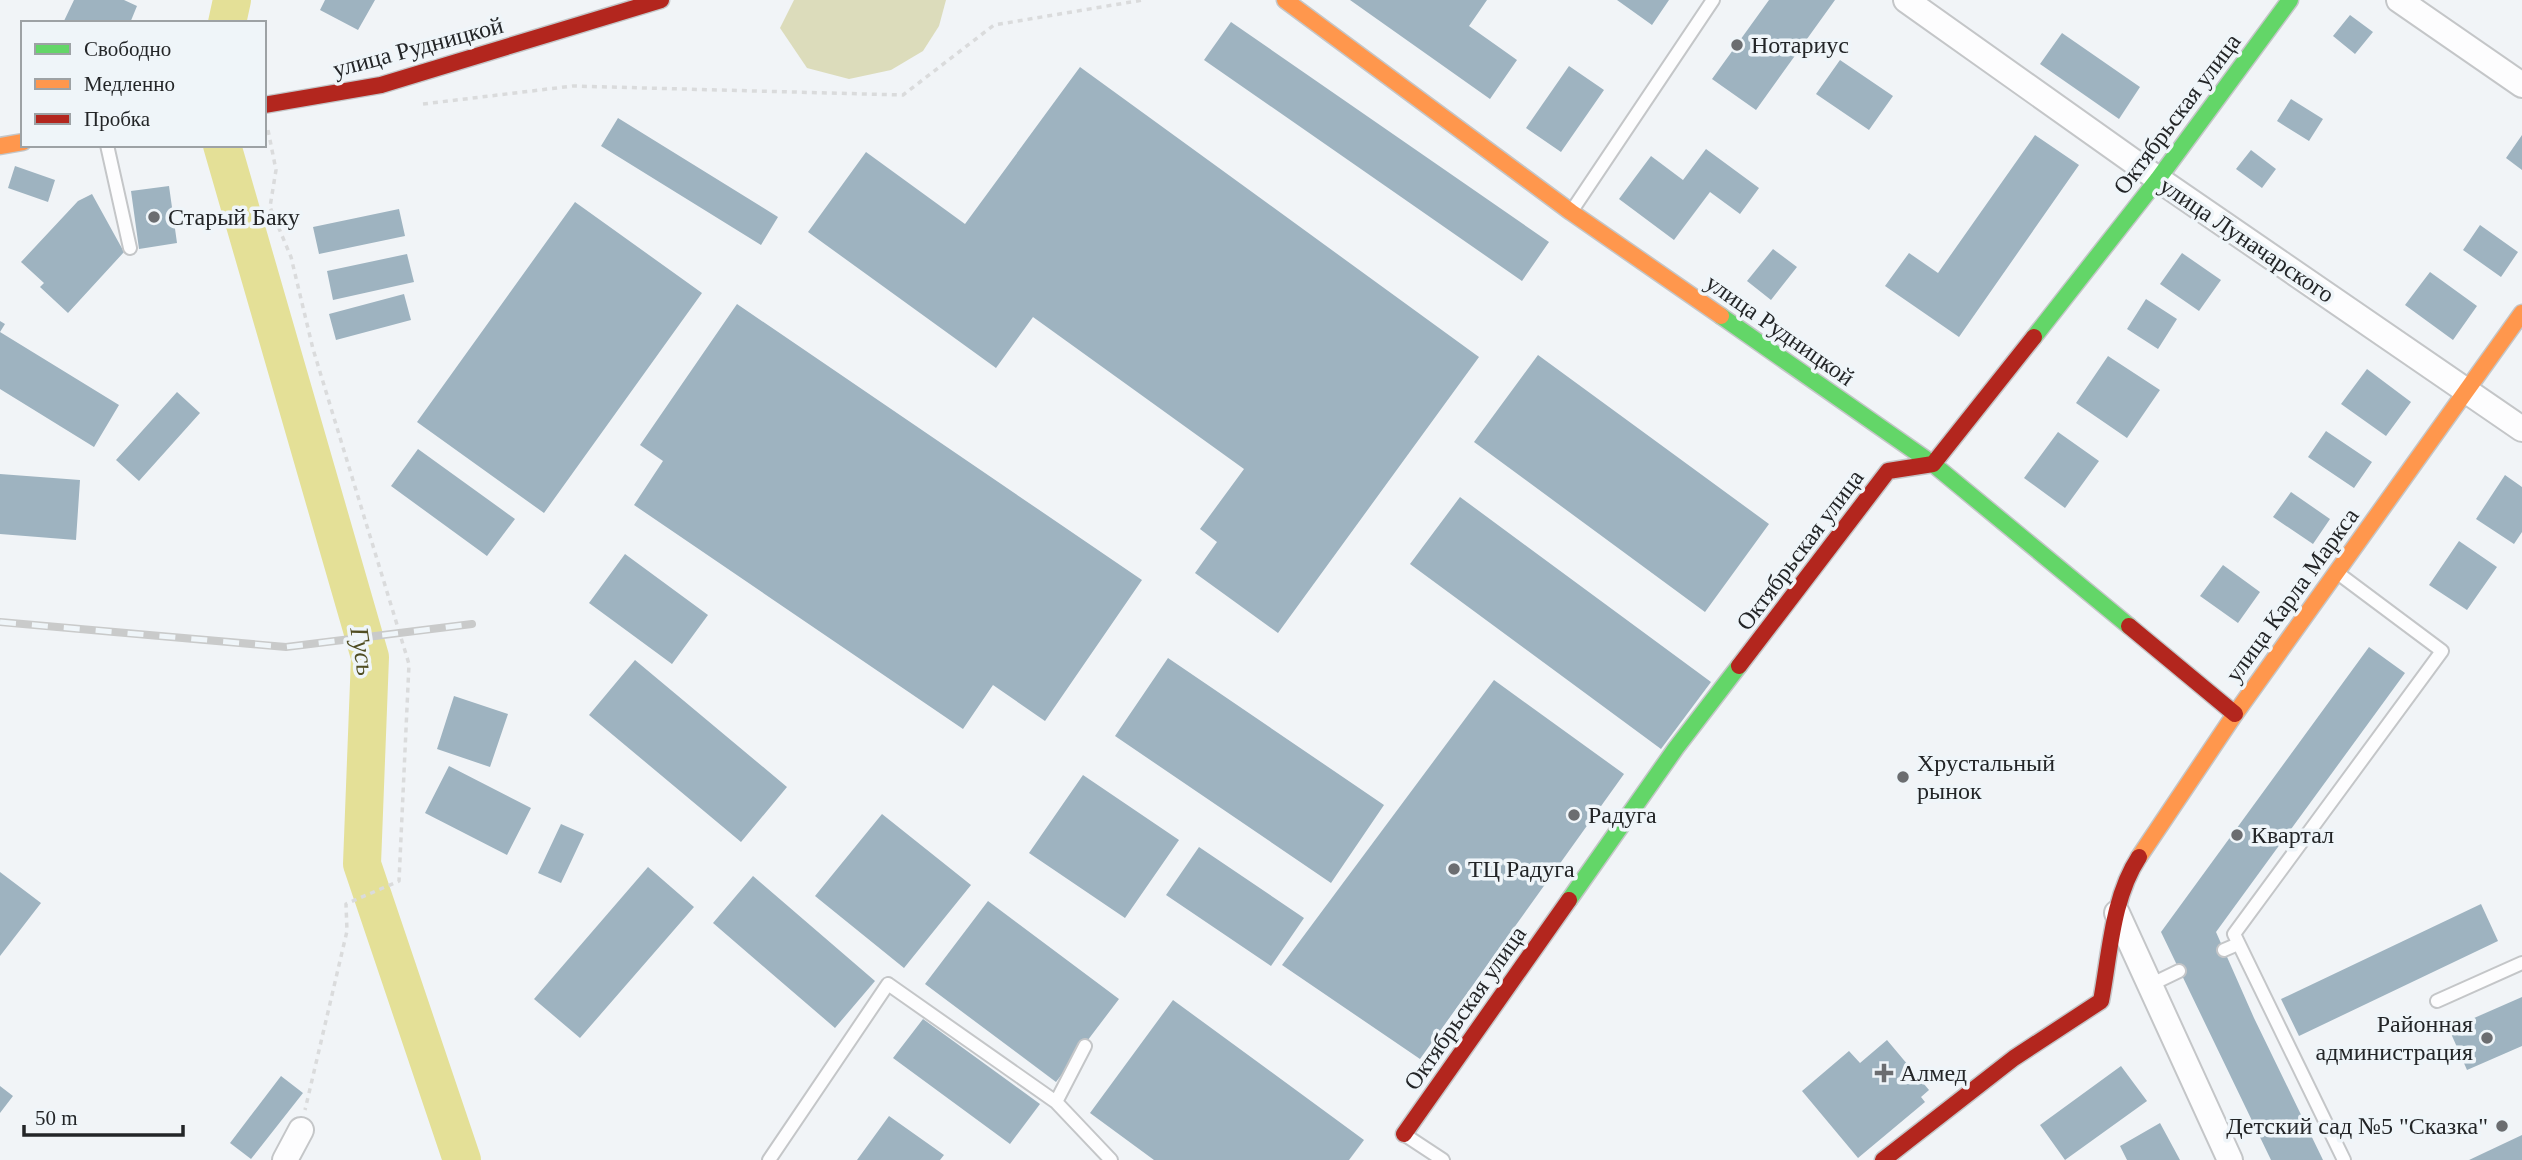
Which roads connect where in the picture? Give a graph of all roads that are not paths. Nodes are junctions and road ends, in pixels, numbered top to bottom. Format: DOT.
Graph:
graph roads {
  1 [pos="662,0"];
  2 [pos="1285,0"];
  3 [pos="1713,0"];
  4 [pos="1906,0"];
  5 [pos="2290,0"];
  6 [pos="2399,0"];
  7 [pos="2522,85"];
  8 [pos="266,105"];
  9 [pos="21,142"];
  10 [pos="0,146"];
  11 [pos="107,147"];
  12 [pos="2158,179"];
  13 [pos="1571,212"];
  14 [pos="130,248"];
  15 [pos="2522,313"];
  16 [pos="2467,390"];
  17 [pos="2522,429"];
  18 [pos="1933,464"];
  19 [pos="2337,572"];
  20 [pos="2235,713"];
  21 [pos="2117,913"];
  22 [pos="2238,944"];
  23 [pos="2224,950"];
  24 [pos="2522,963"];
  25 [pos="2179,971"];
  26 [pos="2150,985"];
  27 [pos="2437,1001"];
  28 [pos="1085,1046"];
  29 [pos="1056,1102"];
  30 [pos="300,1129"];
  31 [pos="1404,1135"];
  32 [pos="285,1160"];
  33 [pos="769,1160"];
  34 [pos="1111,1160"];
  35 [pos="1443,1160"];
  36 [pos="1883,1160"];
  37 [pos="2230,1160"];
  38 [pos="2344,1160"];
  1 -- 8 [label="street, улица Рудницкой"];
  2 -- 13 [label="street, улица Рудницкой"];
  3 -- 13 [label="lane"];
  4 -- 12 [label="street, улица Луначарского"];
  5 -- 12 [label="street, Октябрьская улица"];
  6 -- 7 [label="street"];
  9 -- 10 [label="street"];
  11 -- 14 [label="lane"];
  12 -- 16 [label="street, улица Луначарского"];
  12 -- 18 [label="street, Октябрьская улица"];
  13 -- 18 [label="street, улица Рудницкой"];
  15 -- 16 [label="street, улица Карла Маркса"];
  16 -- 17 [label="street, улица Луначарского"];
  16 -- 19 [label="street, улица Карла Маркса"];
  18 -- 20 [label="street, улица Рудницкой"];
  18 -- 31 [label="street, Октябрьская улица"];
  19 -- 20 [label="street, улица Карла Маркса"];
  19 -- 22 [label="lane"];
  20 -- 21 [label="street, улица Карла Маркса"];
  21 -- 26 [label="street"];
  21 -- 36 [label="street, улица Карла Маркса"];
  22 -- 23 [label="lane"];
  22 -- 38 [label="lane"];
  24 -- 27 [label="lane"];
  25 -- 26 [label="lane"];
  26 -- 37 [label="street"];
  28 -- 29 [label="lane"];
  29 -- 33 [label="lane"];
  29 -- 34 [label="lane"];
  30 -- 32 [label="street"];
  31 -- 35 [label="lane"];
}
